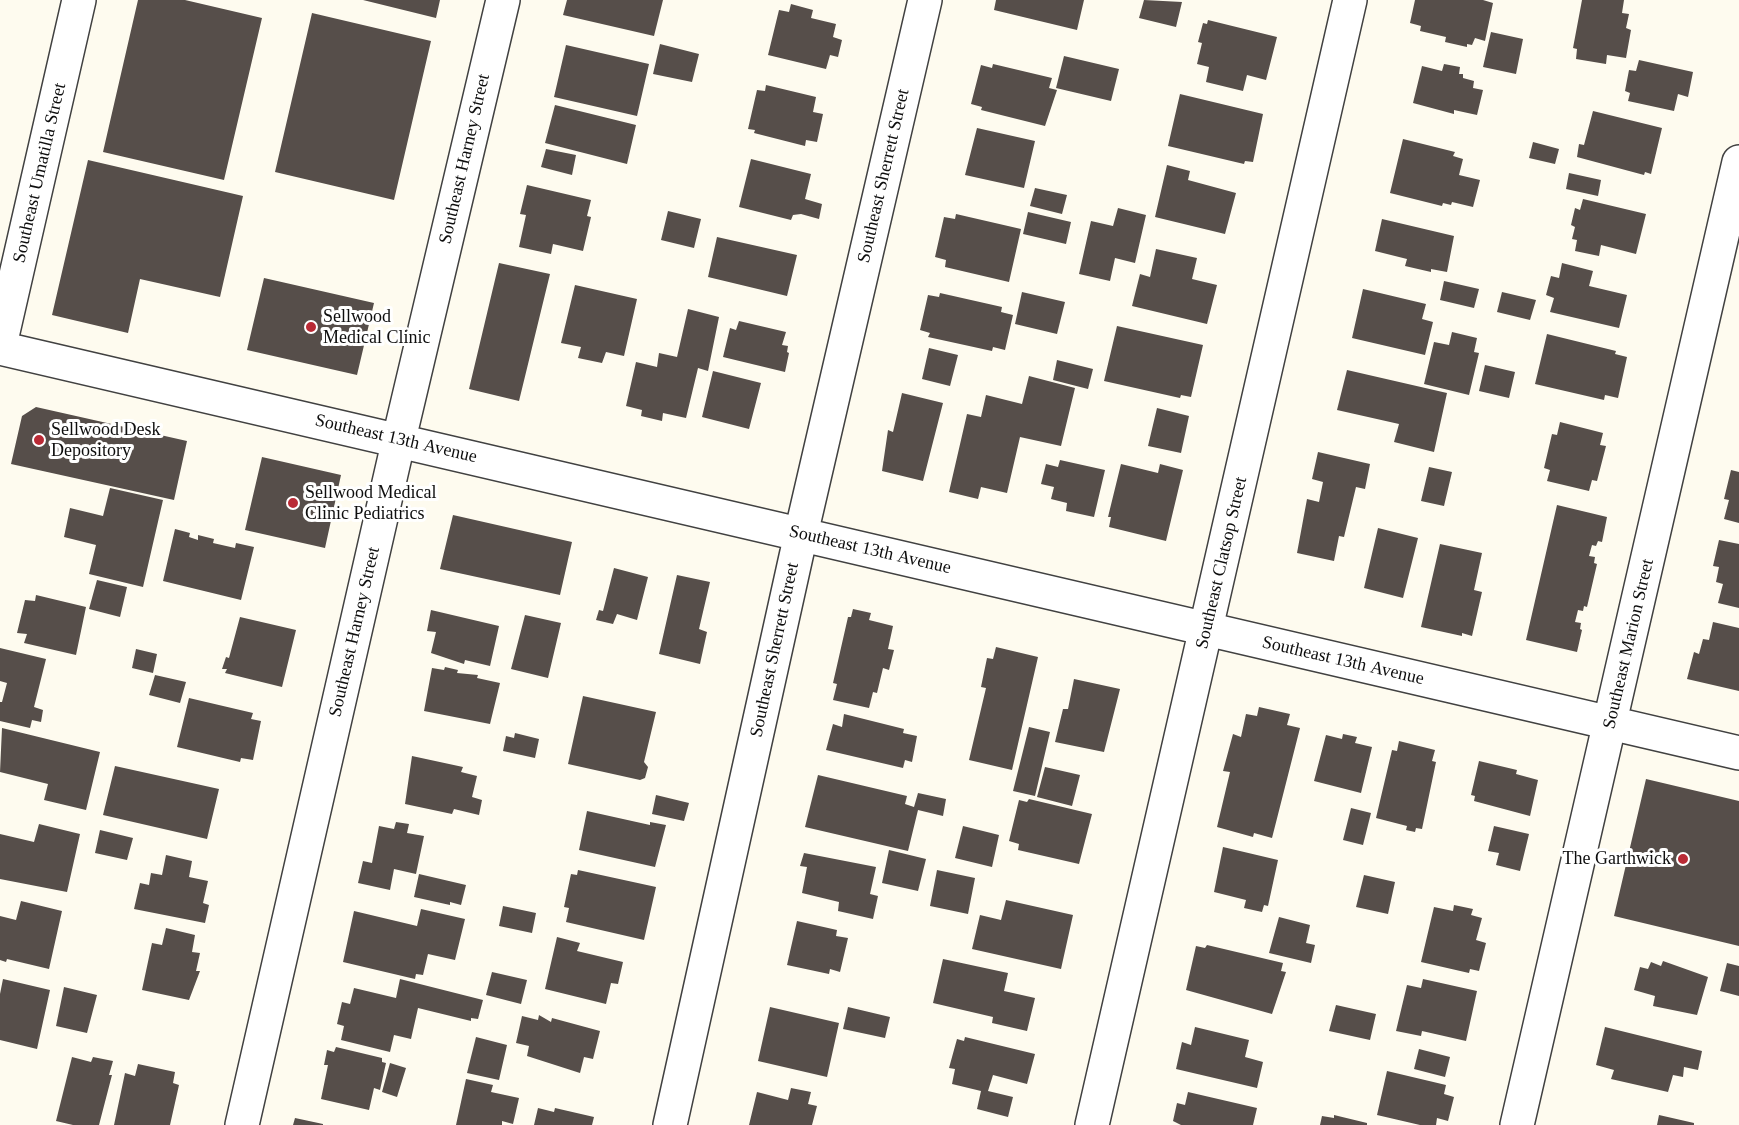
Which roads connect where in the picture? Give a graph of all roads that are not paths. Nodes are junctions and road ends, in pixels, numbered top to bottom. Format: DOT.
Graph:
graph roads {
  1 [pos="79,0"];
  2 [pos="503,0"];
  3 [pos="926,0"];
  4 [pos="1350,0"];
  5 [pos="1739,162"];
  6 [pos="0,347"];
  7 [pos="399,440"];
  8 [pos="801,534"];
  9 [pos="1207,629"];
  10 [pos="1611,722"];
  11 [pos="1739,753"];
  12 [pos="242,1125"];
  13 [pos="670,1125"];
  14 [pos="1092,1125"];
  15 [pos="1517,1125"];
  1 -- 6 [label="street, Southeast Umatilla Street"];
  2 -- 7 [label="street, Southeast Harney Street"];
  3 -- 8 [label="street, Southeast Sherrett Street"];
  4 -- 9 [label="street, Southeast Clatsop Street"];
  5 -- 10 [label="street, Southeast Marion Street"];
  6 -- 7 [label="street, Southeast 13th Avenue"];
  7 -- 8 [label="street, Southeast 13th Avenue"];
  7 -- 12 [label="street, Southeast Harney Street"];
  8 -- 9 [label="street, Southeast 13th Avenue"];
  8 -- 13 [label="street, Southeast Sherrett Street"];
  9 -- 10 [label="street, Southeast 13th Avenue"];
  9 -- 14 [label="street, Southeast Clatsop Street"];
  10 -- 11 [label="street, Southeast 13th Avenue"];
  10 -- 15 [label="street, Southeast Marion Street"];
}
